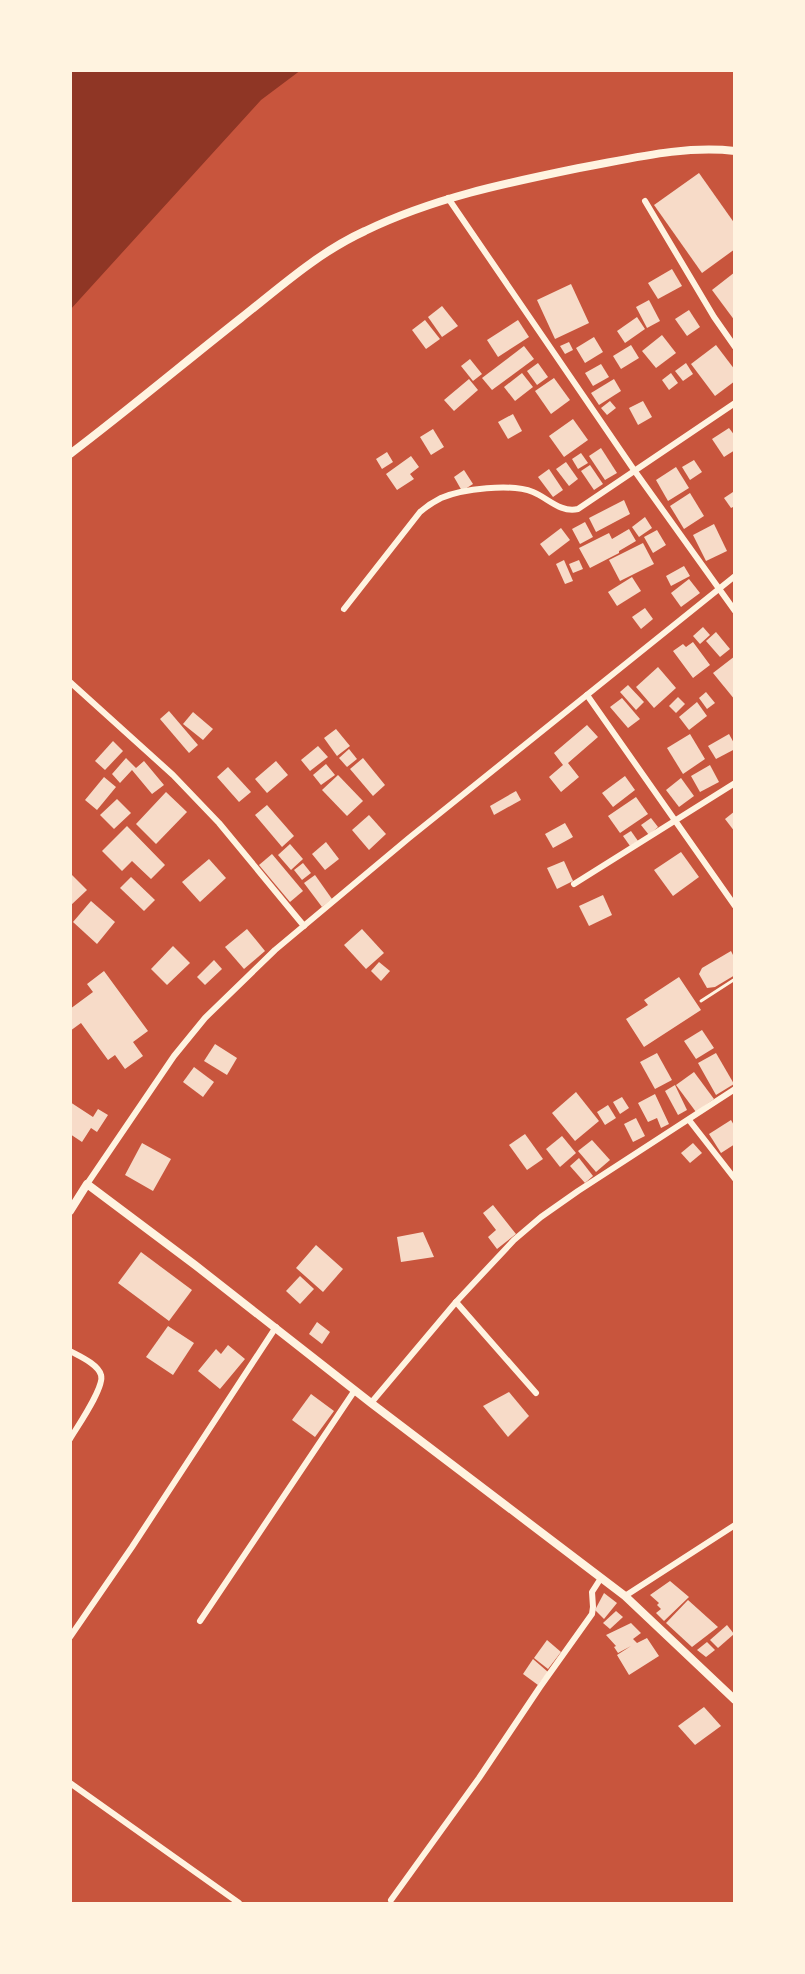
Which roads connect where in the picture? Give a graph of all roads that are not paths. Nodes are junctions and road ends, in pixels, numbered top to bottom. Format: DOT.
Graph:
graph roads {
  1 [pos="735,151"];
  2 [pos="448,198"];
  3 [pos="645,201"];
  4 [pos="735,347"];
  5 [pos="735,403"];
  6 [pos="70,454"];
  7 [pos="634,470"];
  8 [pos="735,576"];
  9 [pos="719,588"];
  10 [pos="344,609"];
  11 [pos="735,611"];
  12 [pos="70,682"];
  13 [pos="587,695"];
  14 [pos="735,783"];
  15 [pos="675,820"];
  16 [pos="574,884"];
  17 [pos="735,906"];
  18 [pos="304,926"];
  19 [pos="735,1089"];
  20 [pos="689,1120"];
  21 [pos="735,1179"];
  22 [pos="87,1184"];
  23 [pos="70,1211"];
  24 [pos="456,1302"];
  25 [pos="276,1327"];
  26 [pos="70,1351"];
  27 [pos="355,1390"];
  28 [pos="536,1393"];
  29 [pos="371,1403"];
  30 [pos="70,1439"];
  31 [pos="735,1525"];
  32 [pos="601,1578"];
  33 [pos="625,1596"];
  34 [pos="200,1621"];
  35 [pos="70,1637"];
  36 [pos="735,1700"];
  37 [pos="70,1783"];
  38 [pos="391,1900"];
  39 [pos="239,1903"];
  1 -- 2 [label="street"];
  2 -- 6 [label="street"];
  2 -- 7 [label="street"];
  3 -- 4 [label="street"];
  5 -- 7 [label="street"];
  7 -- 9 [label="street"];
  7 -- 10 [label="street"];
  8 -- 9 [label="street"];
  9 -- 11 [label="street"];
  9 -- 13 [label="street"];
  12 -- 18 [label="street"];
  13 -- 15 [label="street"];
  13 -- 18 [label="street"];
  14 -- 15 [label="street"];
  15 -- 16 [label="street"];
  15 -- 17 [label="street"];
  18 -- 22 [label="street"];
  19 -- 20 [label="street"];
  20 -- 21 [label="street"];
  20 -- 24 [label="street"];
  22 -- 23 [label="street"];
  22 -- 25 [label="street"];
  24 -- 28 [label="street"];
  24 -- 29 [label="street"];
  25 -- 27 [label="street"];
  25 -- 35 [label="street"];
  26 -- 30 [label="street"];
  27 -- 29 [label="street"];
  27 -- 34 [label="street"];
  29 -- 32 [label="street"];
  31 -- 33 [label="street"];
  32 -- 33 [label="street"];
  32 -- 38 [label="street"];
  33 -- 36 [label="street"];
  37 -- 39 [label="street"];
}
